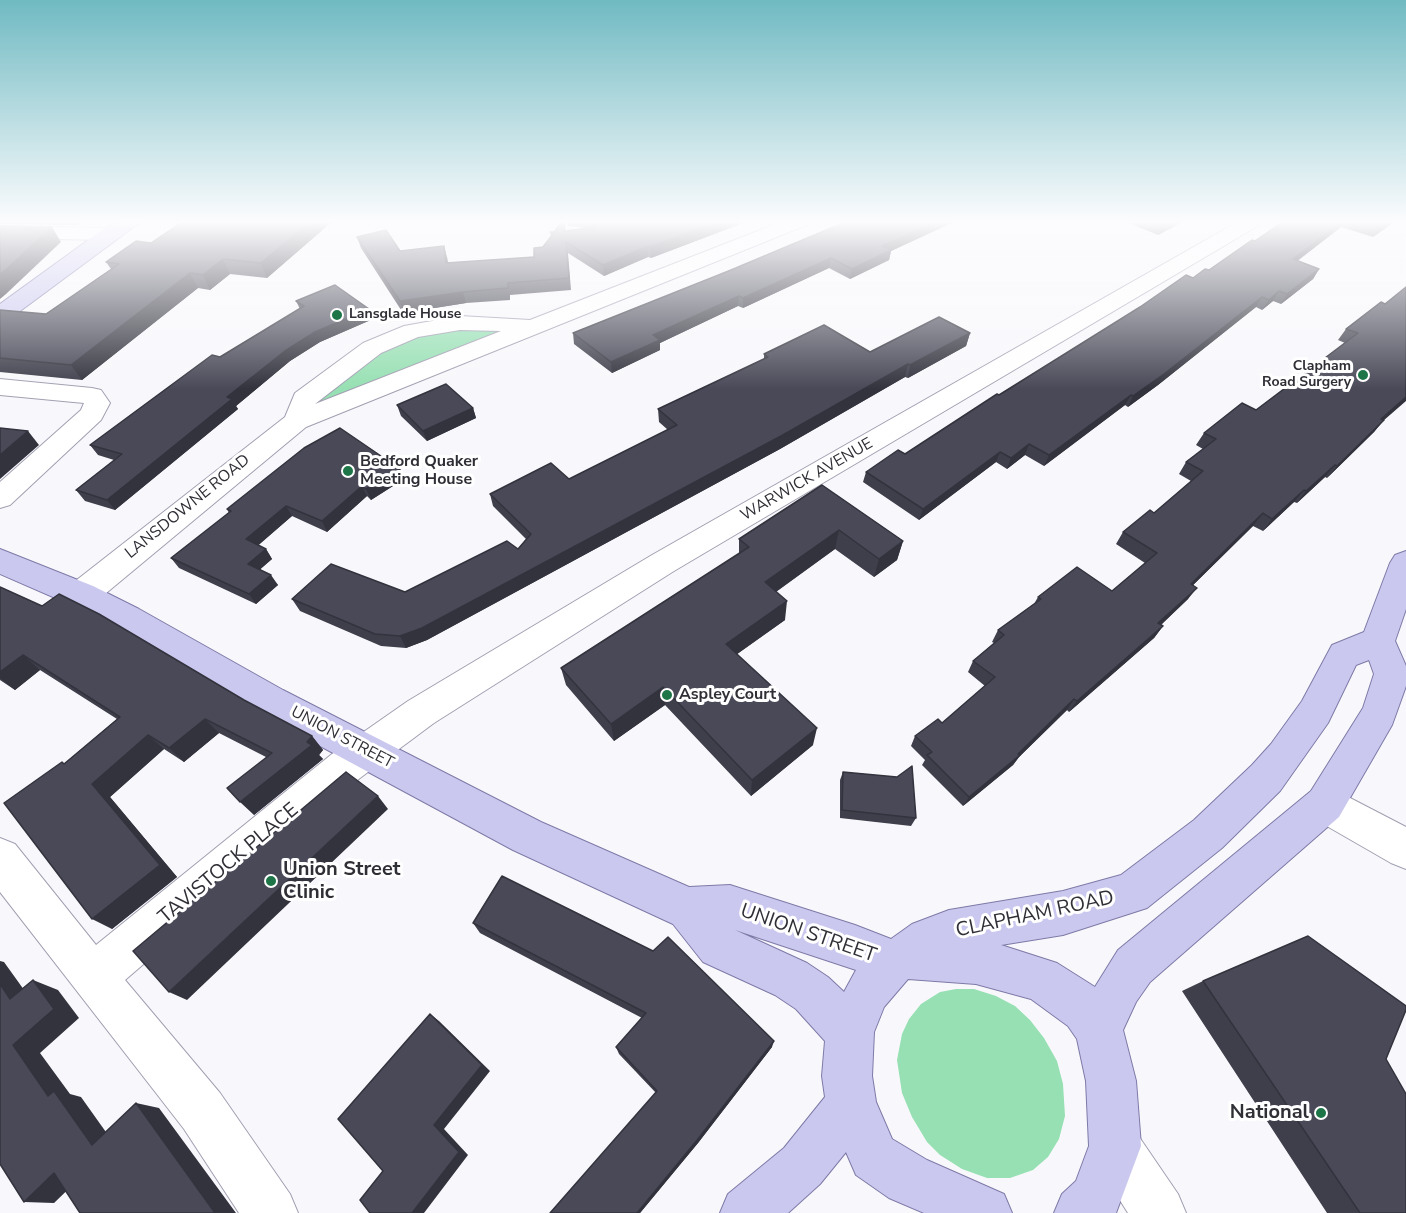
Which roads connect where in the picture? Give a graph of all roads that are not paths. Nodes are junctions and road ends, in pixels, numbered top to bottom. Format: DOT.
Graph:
graph roads {
  1 [pos="52,277"];
  2 [pos="659,277"];
  3 [pos="1156,277"];
  4 [pos="0,315"];
  5 [pos="536,325"];
  6 [pos="0,387"];
  7 [pos="297,421"];
  8 [pos="0,498"];
  9 [pos="0,561"];
  10 [pos="1406,563"];
  11 [pos="81,595"];
  12 [pos="1378,641"];
  13 [pos="366,751"];
  14 [pos="1325,804"];
  15 [pos="1406,849"];
  16 [pos="0,858"];
  17 [pos="688,909"];
  18 [pos="899,959"];
  19 [pos="93,977"];
  20 [pos="1099,1029"];
  21 [pos="850,1032"];
  22 [pos="851,1105"];
  23 [pos="1114,1146"];
  24 [pos="271,1213"];
  25 [pos="747,1213"];
  26 [pos="985,1213"];
  27 [pos="1081,1213"];
  28 [pos="1160,1213"];
  1 -- 4 [label="main road"];
  2 -- 5 [label="street, LANSDOWNE ROAD"];
  3 -- 13 [label="street, WARWICK AVENUE"];
  5 -- 7 [label="street, LANSDOWNE ROAD"];
  5 -- 7 [label="street, LANSDOWNE ROAD"];
  6 -- 8 [label="street"];
  7 -- 11 [label="street, LANSDOWNE ROAD"];
  9 -- 11 [label="main road, UNION STREET"];
  10 -- 12 [label="main road"];
  11 -- 13 [label="main road, UNION STREET"];
  12 -- 14 [label="main road"];
  12 -- 18 [label="main road, CLAPHAM ROAD"];
  13 -- 17 [label="main road, UNION STREET"];
  13 -- 19 [label="street, TAVISTOCK PLACE"];
  14 -- 15 [label="street"];
  14 -- 20 [label="main road"];
  16 -- 19 [label="street"];
  17 -- 18 [label="main road, UNION STREET"];
  17 -- 21 [label="main road, UNION STREET"];
  18 -- 20 [label="main road, UNION STREET"];
  18 -- 21 [label="main road, CLAPHAM ROAD"];
  19 -- 24 [label="street"];
  20 -- 23 [label="main road"];
  21 -- 22 [label="main road, CLAPHAM ROAD"];
  22 -- 25 [label="main road"];
  22 -- 26 [label="main road, CLAPHAM ROAD"];
  23 -- 27 [label="main road"];
  23 -- 28 [label="street"];
}
